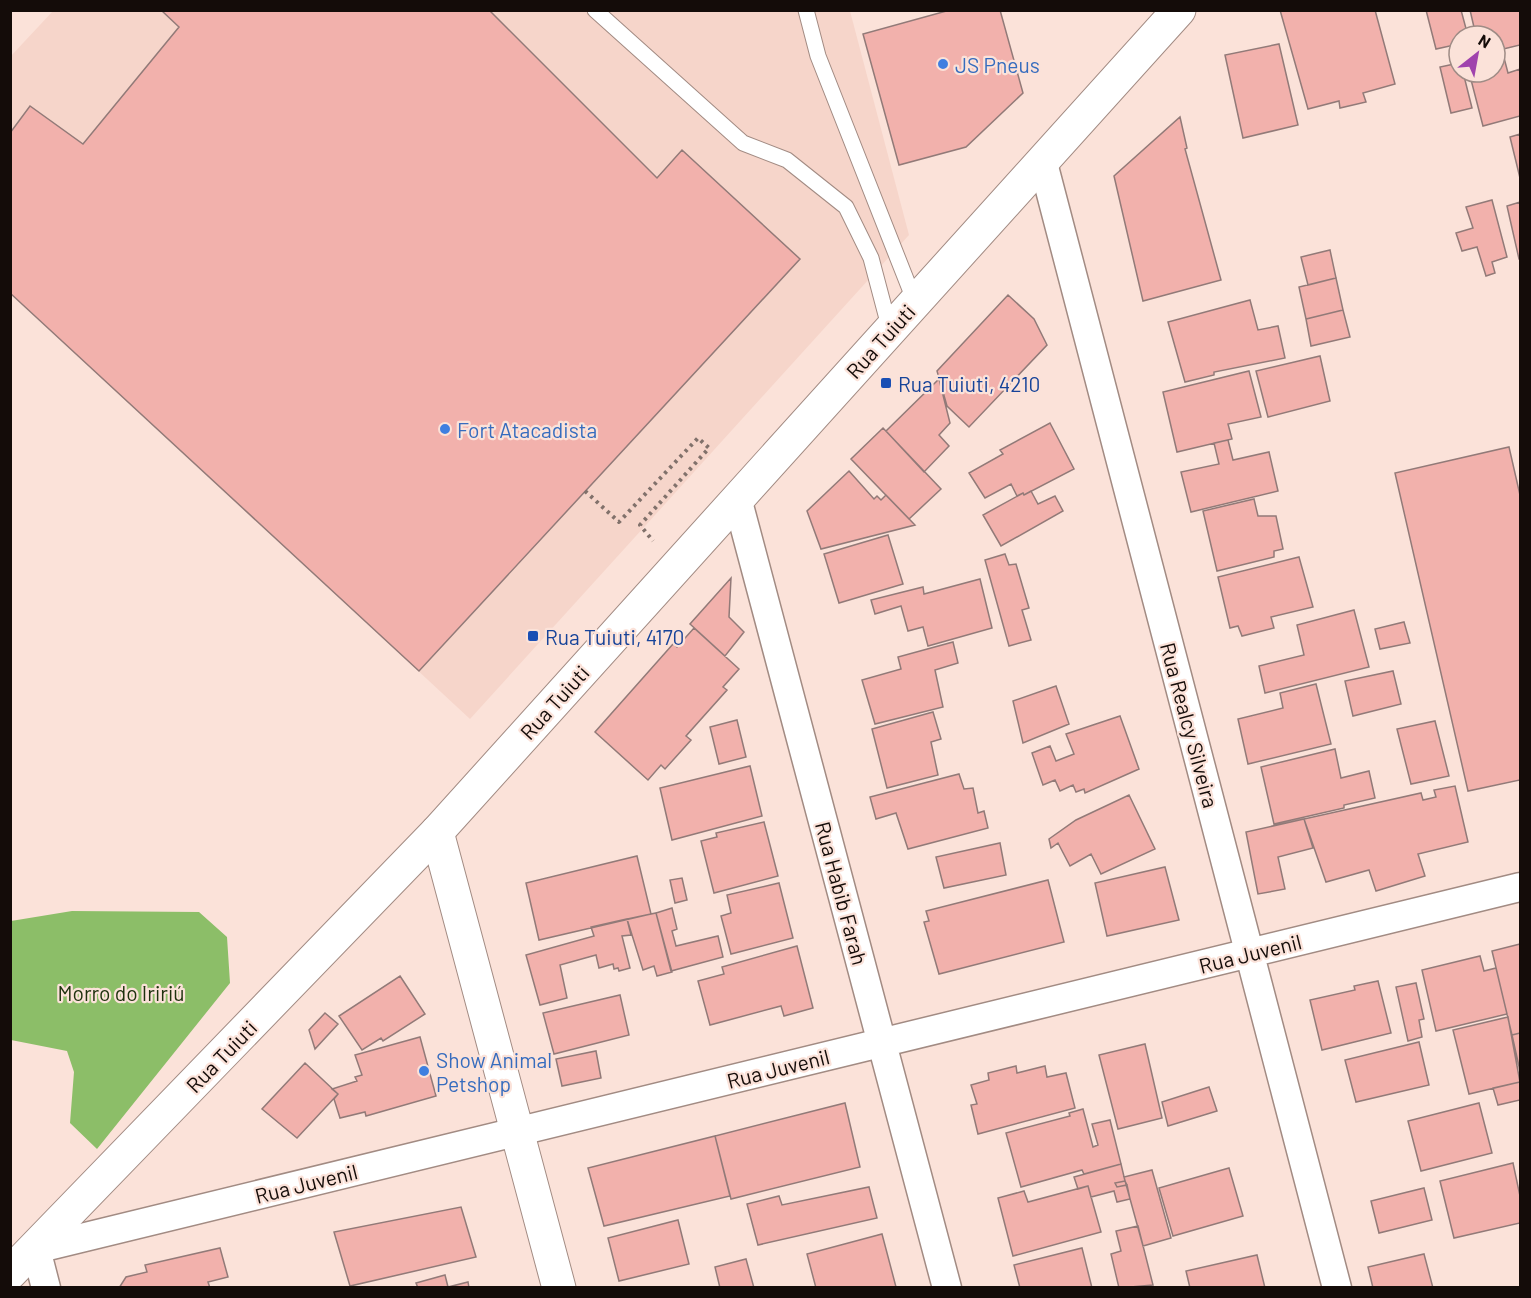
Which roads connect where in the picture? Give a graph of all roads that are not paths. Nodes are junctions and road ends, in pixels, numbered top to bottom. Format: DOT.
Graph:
graph roads {
  1 [pos="595,10"];
  2 [pos="807,10"];
  3 [pos="1179,10"];
  4 [pos="1043,163"];
  5 [pos="915,302"];
  6 [pos="890,330"];
  7 [pos="737,498"];
  8 [pos="438,832"];
  9 [pos="1521,887"];
  10 [pos="1249,953"];
  11 [pos="882,1042"];
  12 [pos="517,1131"];
  13 [pos="36,1249"];
  14 [pos="10,1273"];
  15 [pos="46,1287"];
  16 [pos="559,1287"];
  17 [pos="947,1287"];
  18 [pos="1337,1287"];
  1 -- 6 [label="lane"];
  2 -- 5 [label="lane"];
  3 -- 4 [label="main road, Rua Tuiuti"];
  4 -- 5 [label="main road, Rua Tuiuti"];
  4 -- 10 [label="street, Rua Realcy Silveira"];
  5 -- 6 [label="main road, Rua Tuiuti"];
  6 -- 7 [label="main road, Rua Tuiuti"];
  7 -- 8 [label="main road, Rua Tuiuti"];
  7 -- 11 [label="street, Rua Habib Farah"];
  8 -- 12 [label="main road"];
  8 -- 13 [label="main road, Rua Tuiuti"];
  9 -- 10 [label="street, Rua Juvenil"];
  10 -- 11 [label="street, Rua Juvenil"];
  10 -- 18 [label="street, Rua Realcy Silveira"];
  11 -- 12 [label="street, Rua Juvenil"];
  11 -- 17 [label="street, Rua Habib Farah"];
  12 -- 13 [label="street, Rua Juvenil"];
  12 -- 16 [label="main road"];
  13 -- 14 [label="main road, Rua Tuiuti"];
  13 -- 15 [label="street"];
}
